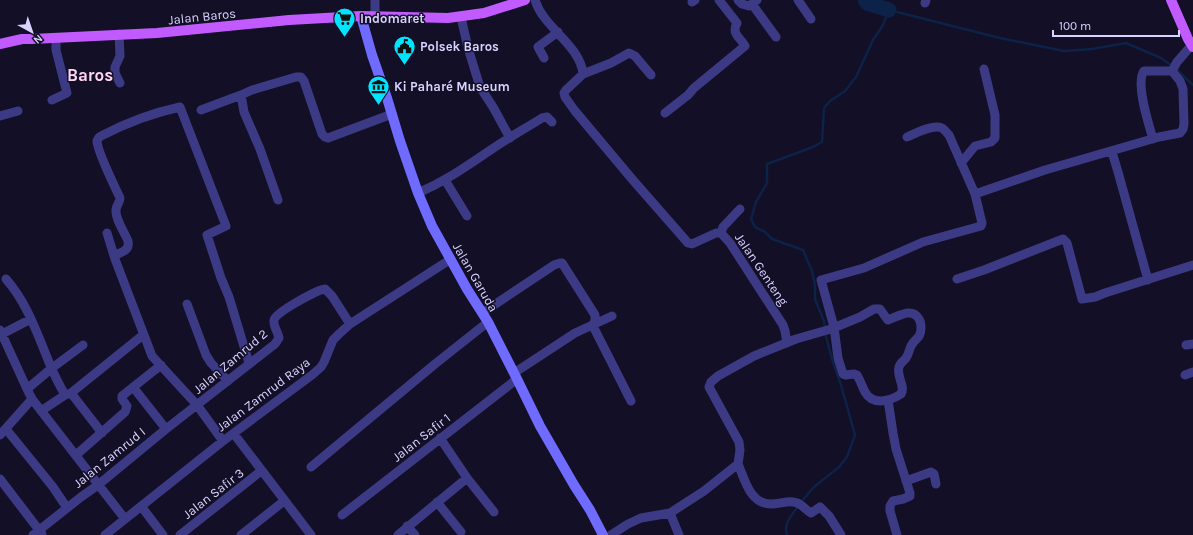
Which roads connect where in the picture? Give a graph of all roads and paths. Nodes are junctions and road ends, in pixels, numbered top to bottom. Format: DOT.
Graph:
graph roads {
  1 [pos="375,0"];
  2 [pos="525,0"];
  3 [pos="535,0"];
  4 [pos="719,0"];
  5 [pos="738,0"];
  6 [pos="798,0"];
  7 [pos="1170,0"];
  8 [pos="754,2"];
  9 [pos="360,16"];
  10 [pos="375,17"];
  11 [pos="461,17"];
  12 [pos="811,19"];
  13 [pos="558,32"];
  14 [pos="119,34"];
  15 [pos="776,37"];
  16 [pos="56,38"];
  17 [pos="0,44"];
  18 [pos="1192,46"];
  19 [pos="544,58"];
  20 [pos="1174,68"];
  21 [pos="984,69"];
  22 [pos="583,74"];
  23 [pos="651,75"];
  24 [pos="120,83"];
  25 [pos="241,95"];
  26 [pos="52,100"];
  27 [pos="201,110"];
  28 [pos="18,111"];
  29 [pos="665,112"];
  30 [pos="392,114"];
  31 [pos="0,116"];
  32 [pos="552,122"];
  33 [pos="907,137"];
  34 [pos="510,138"];
  35 [pos="1153,139"];
  36 [pos="1112,152"];
  37 [pos="961,163"];
  38 [pos="445,180"];
  39 [pos="418,193"];
  40 [pos="975,194"];
  41 [pos="278,200"];
  42 [pos="740,209"];
  43 [pos="467,216"];
  44 [pos="107,233"];
  45 [pos="720,233"];
  46 [pos="114,256"];
  47 [pos="451,259"];
  48 [pos="1193,266"];
  49 [pos="6,279"];
  50 [pos="957,279"];
  51 [pos="1148,280"];
  52 [pos="187,304"];
  53 [pos="482,313"];
  54 [pos="612,316"];
  55 [pos="31,319"];
  56 [pos="488,322"];
  57 [pos="350,324"];
  58 [pos="593,326"];
  59 [pos="828,329"];
  60 [pos="1,332"];
  61 [pos="143,335"];
  62 [pos="787,343"];
  63 [pos="83,345"];
  64 [pos="249,363"];
  65 [pos="161,365"];
  66 [pos="52,368"];
  67 [pos="516,376"];
  68 [pos="228,381"];
  69 [pos="133,386"];
  70 [pos="27,389"];
  71 [pos="68,394"];
  72 [pos="32,399"];
  73 [pos="888,400"];
  74 [pos="631,401"];
  75 [pos="197,405"];
  76 [pos="41,411"];
  77 [pos="166,429"];
  78 [pos="3,432"];
  79 [pos="102,433"];
  80 [pos="234,434"];
  81 [pos="440,438"];
  82 [pos="223,441"];
  83 [pos="76,455"];
  84 [pos="738,464"];
  85 [pos="311,468"];
  86 [pos="261,471"];
  87 [pos="467,478"];
  88 [pos="0,479"];
  89 [pos="906,481"];
  90 [pos="936,484"];
  91 [pos="98,485"];
  92 [pos="284,501"];
  93 [pos="436,502"];
  94 [pos="141,506"];
  95 [pos="67,508"];
  96 [pos="494,512"];
  97 [pos="670,513"];
  98 [pos="342,516"];
  99 [pos="125,519"];
  100 [pos="407,526"];
  101 [pos="461,532"];
  102 [pos="38,533"];
  103 [pos="105,535"];
  104 [pos="163,535"];
  105 [pos="180,535"];
  106 [pos="241,535"];
  107 [pos="311,535"];
  108 [pos="398,535"];
  109 [pos="415,535"];
  110 [pos="603,535"];
  111 [pos="611,535"];
  112 [pos="679,535"];
  113 [pos="841,535"];
  114 [pos="897,535"];
  1 -- 10 [label="street"];
  2 -- 11 [label="main road, Jalan Baros"];
  3 -- 13 [label="street"];
  4 -- 29 [label="street"];
  5 -- 8 [label="street"];
  6 -- 12 [label="street"];
  7 -- 18 [label="main road"];
  8 -- 15 [label="street"];
  9 -- 10 [label="main road, Jalan Baros"];
  9 -- 14 [label="main road, Jalan Baros"];
  9 -- 30 [label="street, Jalan Garuda"];
  10 -- 11 [label="main road, Jalan Baros"];
  11 -- 34 [label="street"];
  13 -- 19 [label="street"];
  13 -- 22 [label="street"];
  14 -- 16 [label="main road, Jalan Baros"];
  14 -- 24 [label="street"];
  16 -- 17 [label="main road, Jalan Baros"];
  16 -- 26 [label="street"];
  18 -- 20 [label="street"];
  20 -- 35 [label="street"];
  20 -- 35 [label="street"];
  21 -- 37 [label="street"];
  22 -- 23 [label="street"];
  22 -- 45 [label="street, Jalan Genteng"];
  25 -- 27 [label="street"];
  25 -- 30 [label="street"];
  25 -- 41 [label="street"];
  28 -- 31 [label="street"];
  30 -- 39 [label="street, Jalan Garuda"];
  32 -- 34 [label="street"];
  33 -- 37 [label="street"];
  34 -- 38 [label="street"];
  35 -- 36 [label="street"];
  36 -- 40 [label="street"];
  36 -- 51 [label="street"];
  37 -- 40 [label="street"];
  38 -- 39 [label="street"];
  38 -- 43 [label="street"];
  39 -- 47 [label="street, Jalan Garuda"];
  40 -- 59 [label="street"];
  42 -- 45 [label="street"];
  44 -- 46 [label="street"];
  45 -- 62 [label="street, Jalan Genteng"];
  46 -- 61 [label="street"];
  46 -- 64 [label="street"];
  47 -- 53 [label="street, Jalan Garuda"];
  47 -- 57 [label="street, Jalan Zamrud Raya"];
  48 -- 51 [label="street"];
  49 -- 55 [label="street"];
  50 -- 51 [label="street"];
  52 -- 68 [label="street"];
  53 -- 56 [label="street, Jalan Garuda"];
  53 -- 58 [label="street"];
  54 -- 58 [label="street, Jalan Safir 1"];
  55 -- 60 [label="street"];
  55 -- 66 [label="street"];
  56 -- 67 [label="street, Jalan Garuda"];
  56 -- 85 [label="street"];
  57 -- 64 [label="street, Jalan Zamrud 2"];
  57 -- 80 [label="street, Jalan Zamrud Raya"];
  58 -- 67 [label="street, Jalan Safir 1"];
  58 -- 74 [label="street"];
  59 -- 62 [label="street"];
  59 -- 73 [label="street"];
  59 -- 73 [label="street"];
  60 -- 70 [label="street"];
  61 -- 65 [label="street"];
  61 -- 71 [label="street"];
  62 -- 84 [label="street"];
  63 -- 66 [label="street"];
  64 -- 68 [label="street, Jalan Zamrud 2"];
  65 -- 69 [label="street"];
  65 -- 75 [label="street"];
  66 -- 70 [label="street"];
  66 -- 71 [label="street"];
  67 -- 81 [label="street, Jalan Safir 1"];
  67 -- 110 [label="street, Jalan Garuda"];
  68 -- 75 [label="street, Jalan Zamrud 2"];
  69 -- 77 [label="street"];
  69 -- 79 [label="street"];
  70 -- 72 [label="street"];
  71 -- 76 [label="street"];
  71 -- 79 [label="street"];
  72 -- 76 [label="street"];
  72 -- 78 [label="street"];
  73 -- 89 [label="street"];
  75 -- 77 [label="street, Jalan Zamrud I"];
  75 -- 82 [label="street"];
  76 -- 83 [label="street"];
  77 -- 91 [label="street, Jalan Zamrud I"];
  78 -- 95 [label="street"];
  79 -- 83 [label="street"];
  80 -- 82 [label="street, Jalan Zamrud Raya"];
  80 -- 86 [label="street"];
  81 -- 87 [label="street"];
  81 -- 98 [label="street, Jalan Safir 1"];
  82 -- 94 [label="street, Jalan Zamrud Raya"];
  83 -- 91 [label="street"];
  84 -- 97 [label="street"];
  84 -- 113 [label="street"];
  86 -- 92 [label="street"];
  86 -- 105 [label="street, Jalan Safir 3"];
  87 -- 93 [label="street"];
  87 -- 96 [label="street"];
  88 -- 102 [label="street"];
  89 -- 90 [label="street"];
  89 -- 114 [label="street"];
  91 -- 95 [label="street, Jalan Zamrud I"];
  91 -- 99 [label="street"];
  92 -- 106 [label="street"];
  92 -- 107 [label="street"];
  93 -- 100 [label="street"];
  93 -- 101 [label="street"];
  94 -- 99 [label="street, Jalan Zamrud Raya"];
  94 -- 104 [label="street"];
  95 -- 102 [label="street, Jalan Zamrud I"];
  97 -- 111 [label="street"];
  97 -- 112 [label="street"];
  99 -- 103 [label="street, Jalan Zamrud Raya"];
  100 -- 108 [label="street"];
  100 -- 109 [label="street"];
}
